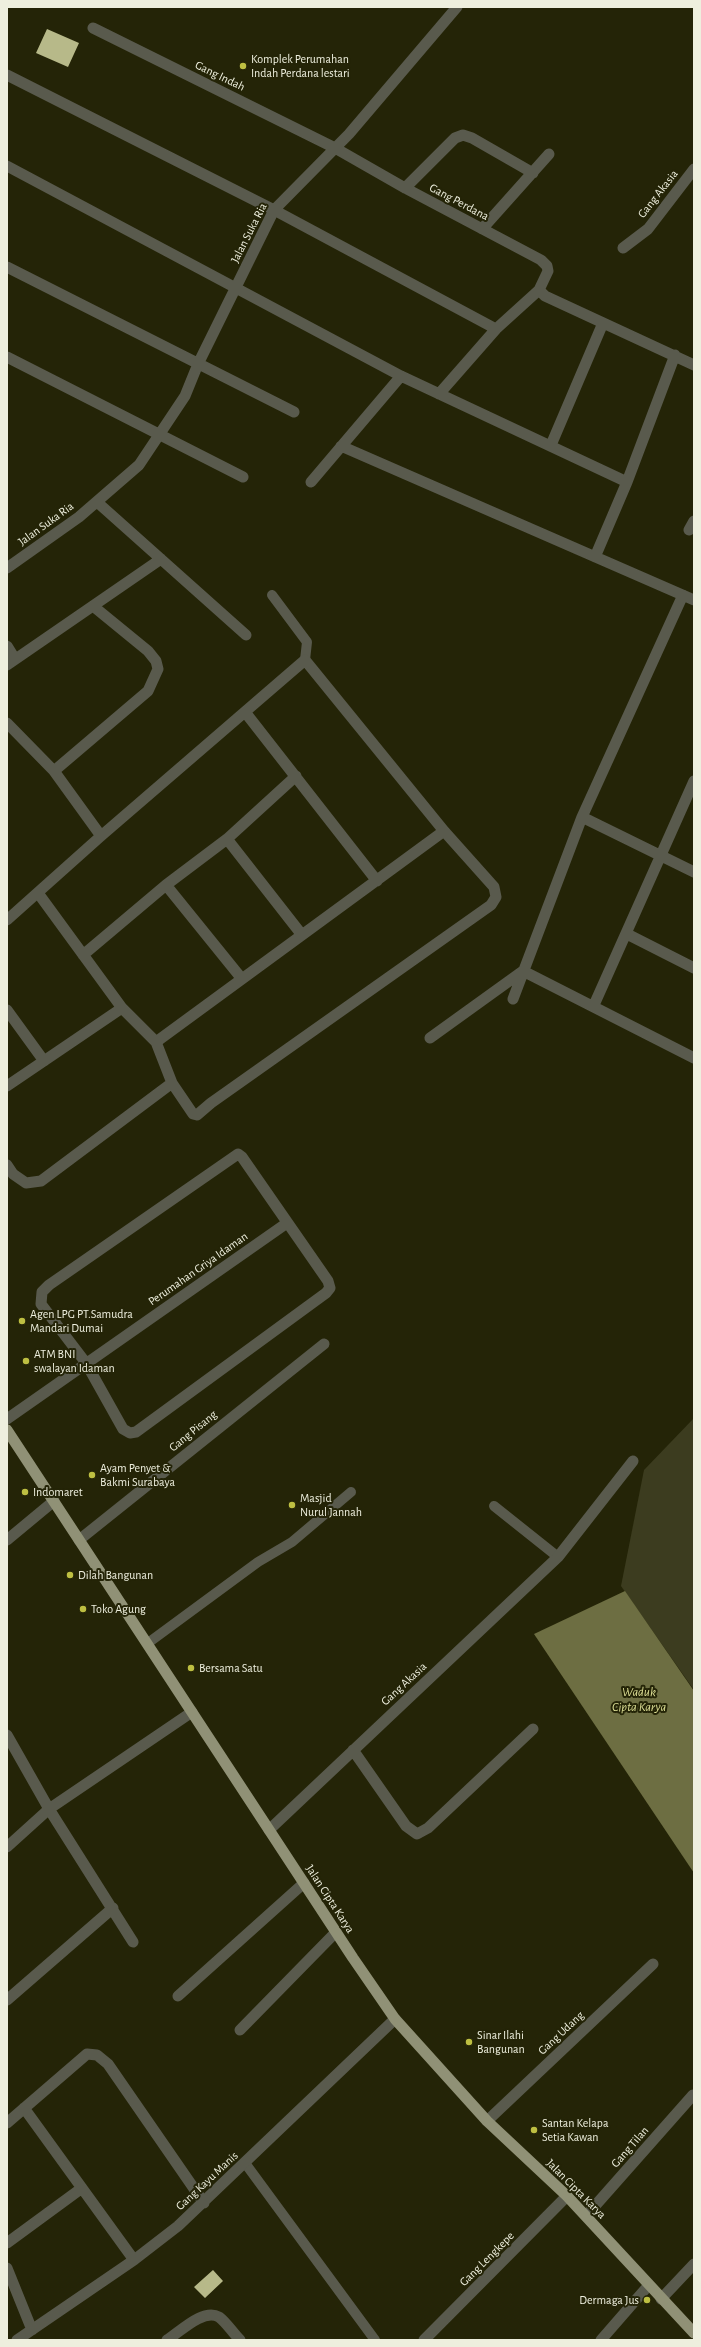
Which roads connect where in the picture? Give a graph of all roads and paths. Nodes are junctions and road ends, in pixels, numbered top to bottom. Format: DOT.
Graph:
graph roads {
  1 [pos="457,7"];
  2 [pos="93,28"];
  3 [pos="7,75"];
  4 [pos="335,148"];
  5 [pos="549,154"];
  6 [pos="7,166"];
  7 [pos="694,169"];
  8 [pos="533,173"];
  9 [pos="405,188"];
  10 [pos="274,210"];
  11 [pos="482,229"];
  12 [pos="622,248"];
  13 [pos="7,267"];
  14 [pos="236,289"];
  15 [pos="539,290"];
  16 [pos="603,323"];
  17 [pos="496,329"];
  18 [pos="675,355"];
  19 [pos="7,357"];
  20 [pos="198,364"];
  21 [pos="694,365"];
  22 [pos="401,376"];
  23 [pos="439,394"];
  24 [pos="294,412"];
  25 [pos="160,434"];
  26 [pos="551,445"];
  27 [pos="341,446"];
  28 [pos="243,477"];
  29 [pos="311,482"];
  30 [pos="627,482"];
  31 [pos="98,501"];
  32 [pos="595,557"];
  33 [pos="161,559"];
  34 [pos="7,568"];
  35 [pos="272,595"];
  36 [pos="683,595"];
  37 [pos="694,600"];
  38 [pos="93,606"];
  39 [pos="246,635"];
  40 [pos="7,646"];
  41 [pos="305,660"];
  42 [pos="11,662"];
  43 [pos="245,712"];
  44 [pos="7,723"];
  45 [pos="54,771"];
  46 [pos="296,776"];
  47 [pos="694,781"];
  48 [pos="582,817"];
  49 [pos="444,831"];
  50 [pos="101,836"];
  51 [pos="227,839"];
  52 [pos="661,856"];
  53 [pos="694,872"];
  54 [pos="377,881"];
  55 [pos="166,885"];
  56 [pos="38,893"];
  57 [pos="7,920"];
  58 [pos="627,934"];
  59 [pos="302,935"];
  60 [pos="83,955"];
  61 [pos="694,968"];
  62 [pos="523,971"];
  63 [pos="242,979"];
  64 [pos="513,999"];
  65 [pos="594,1005"];
  66 [pos="122,1008"];
  67 [pos="7,1010"];
  68 [pos="430,1038"];
  69 [pos="156,1042"];
  70 [pos="694,1058"];
  71 [pos="44,1061"];
  72 [pos="172,1083"];
  73 [pos="7,1086"];
  74 [pos="7,1165"];
  75 [pos="286,1223"];
  76 [pos="324,1344"];
  77 [pos="86,1364"];
  78 [pos="7,1419"];
  79 [pos="7,1430"];
  80 [pos="633,1461"];
  81 [pos="351,1492"];
  82 [pos="54,1501"];
  83 [pos="494,1506"];
  84 [pos="7,1540"];
  85 [pos="79,1540"];
  86 [pos="558,1557"];
  87 [pos="148,1643"];
  88 [pos="192,1712"];
  89 [pos="533,1729"];
  90 [pos="7,1735"];
  91 [pos="353,1750"];
  92 [pos="50,1809"];
  93 [pos="269,1830"];
  94 [pos="7,1847"];
  95 [pos="304,1883"];
  96 [pos="113,1908"];
  97 [pos="336,1932"];
  98 [pos="133,1942"];
  99 [pos="652,1964"];
  100 [pos="178,1996"];
  101 [pos="7,2000"];
  102 [pos="395,2018"];
  103 [pos="240,2030"];
  104 [pos="693,2095"];
  105 [pos="24,2108"];
  106 [pos="487,2121"];
  107 [pos="7,2123"];
  108 [pos="245,2163"];
  109 [pos="82,2188"];
  110 [pos="567,2196"];
  111 [pos="204,2203"];
  112 [pos="586,2216"];
  113 [pos="7,2243"];
  114 [pos="134,2260"];
  115 [pos="694,2264"];
  116 [pos="7,2268"];
  117 [pos="648,2286"];
  118 [pos="661,2299"];
  119 [pos="32,2330"];
  120 [pos="694,2333"];
  121 [pos="17,2340"];
  122 [pos="167,2340"];
  123 [pos="240,2340"];
  124 [pos="375,2340"];
  125 [pos="424,2340"];
  126 [pos="601,2340"];
  1 -- 4 [label="street, Jalan Suka Ria"];
  2 -- 4 [label="street, Gang Indah"];
  3 -- 10 [label="street"];
  4 -- 9 [label="street, Gang Perdana"];
  4 -- 10 [label="street, Jalan Suka Ria"];
  5 -- 8 [label="street"];
  6 -- 14 [label="street"];
  7 -- 12 [label="street, Gang Akasia"];
  8 -- 9 [label="street"];
  8 -- 11 [label="street"];
  9 -- 11 [label="street, Gang Perdana"];
  10 -- 14 [label="street, Jalan Suka Ria"];
  10 -- 17 [label="street"];
  11 -- 15 [label="street, Gang Perdana"];
  13 -- 20 [label="street"];
  14 -- 20 [label="street, Jalan Suka Ria"];
  14 -- 22 [label="street"];
  15 -- 16 [label="street"];
  15 -- 17 [label="street"];
  16 -- 18 [label="street"];
  16 -- 26 [label="street"];
  17 -- 23 [label="street"];
  18 -- 21 [label="street"];
  18 -- 30 [label="street"];
  19 -- 25 [label="street"];
  20 -- 24 [label="street"];
  20 -- 25 [label="street, Jalan Suka Ria"];
  22 -- 23 [label="street"];
  22 -- 27 [label="street"];
  23 -- 26 [label="street"];
  25 -- 28 [label="street"];
  25 -- 31 [label="street, Jalan Suka Ria"];
  26 -- 30 [label="street"];
  27 -- 29 [label="street"];
  27 -- 32 [label="street"];
  30 -- 32 [label="street"];
  31 -- 33 [label="street"];
  31 -- 34 [label="street, Jalan Suka Ria"];
  32 -- 36 [label="street"];
  33 -- 38 [label="street"];
  33 -- 39 [label="street"];
  35 -- 41 [label="lane"];
  36 -- 37 [label="street"];
  36 -- 48 [label="street"];
  38 -- 42 [label="street"];
  38 -- 45 [label="street"];
  40 -- 42 [label="street"];
  41 -- 43 [label="street"];
  41 -- 49 [label="street"];
  43 -- 46 [label="street"];
  43 -- 50 [label="street"];
  44 -- 45 [label="street"];
  45 -- 50 [label="street"];
  46 -- 51 [label="street"];
  46 -- 54 [label="street"];
  47 -- 52 [label="street"];
  48 -- 52 [label="street"];
  48 -- 62 [label="street"];
  49 -- 54 [label="street"];
  49 -- 72 [label="street"];
  50 -- 56 [label="street"];
  51 -- 55 [label="street"];
  51 -- 59 [label="street"];
  52 -- 53 [label="street"];
  52 -- 58 [label="street"];
  54 -- 59 [label="street"];
  55 -- 60 [label="street"];
  55 -- 63 [label="street"];
  56 -- 57 [label="street"];
  56 -- 60 [label="street"];
  58 -- 61 [label="street"];
  58 -- 65 [label="street"];
  59 -- 63 [label="street"];
  60 -- 66 [label="street"];
  62 -- 64 [label="street"];
  62 -- 65 [label="street"];
  62 -- 68 [label="street"];
  63 -- 69 [label="street"];
  65 -- 70 [label="street"];
  66 -- 69 [label="street"];
  66 -- 71 [label="street"];
  67 -- 71 [label="street"];
  69 -- 72 [label="street"];
  71 -- 73 [label="street"];
  72 -- 74 [label="street"];
  75 -- 77 [label="street, Perumahan Griya Idaman"];
  75 -- 77 [label="street"];
  75 -- 77 [label="street"];
  76 -- 85 [label="street, Gang Pisang"];
  77 -- 78 [label="street, Perumahan Griya Idaman"];
  79 -- 82 [label="main road, Jalan Cipta Karya"];
  80 -- 86 [label="street, Gang Akasia"];
  81 -- 87 [label="lane"];
  82 -- 84 [label="street"];
  82 -- 85 [label="main road, Jalan Cipta Karya"];
  83 -- 86 [label="lane"];
  85 -- 87 [label="main road, Jalan Cipta Karya"];
  86 -- 91 [label="street, Gang Akasia"];
  87 -- 88 [label="main road, Jalan Cipta Karya"];
  88 -- 92 [label="street"];
  88 -- 93 [label="main road, Jalan Cipta Karya"];
  89 -- 91 [label="street"];
  90 -- 92 [label="street"];
  91 -- 93 [label="street, Gang Akasia"];
  92 -- 94 [label="street"];
  92 -- 96 [label="street"];
  93 -- 95 [label="main road, Jalan Cipta Karya"];
  95 -- 97 [label="main road, Jalan Cipta Karya"];
  95 -- 100 [label="street"];
  96 -- 98 [label="street"];
  96 -- 101 [label="street"];
  97 -- 102 [label="main road, Jalan Cipta Karya"];
  97 -- 103 [label="street"];
  99 -- 106 [label="street, Gang Udang"];
  102 -- 106 [label="main road, Jalan Cipta Karya"];
  102 -- 108 [label="street, Gang Kayu Manis"];
  104 -- 112 [label="street, Gang Tilan"];
  105 -- 107 [label="street"];
  105 -- 109 [label="street"];
  105 -- 111 [label="street"];
  106 -- 110 [label="main road, Jalan Cipta Karya"];
  108 -- 111 [label="street, Gang Kayu Manis"];
  108 -- 124 [label="lane"];
  109 -- 113 [label="street"];
  109 -- 114 [label="street"];
  110 -- 112 [label="main road, Jalan Cipta Karya"];
  110 -- 125 [label="street, Gang Lengkepe"];
  111 -- 114 [label="street, Gang Kayu Manis"];
  112 -- 117 [label="main road, Jalan Cipta Karya"];
  114 -- 119 [label="street, Gang Kayu Manis"];
  115 -- 118 [label="street"];
  116 -- 119 [label="street"];
  117 -- 118 [label="main road, Jalan Cipta Karya"];
  117 -- 126 [label="street"];
  118 -- 120 [label="main road, Jalan Cipta Karya"];
  119 -- 121 [label="street, Gang Kayu Manis"];
  122 -- 123 [label="street"];
}
